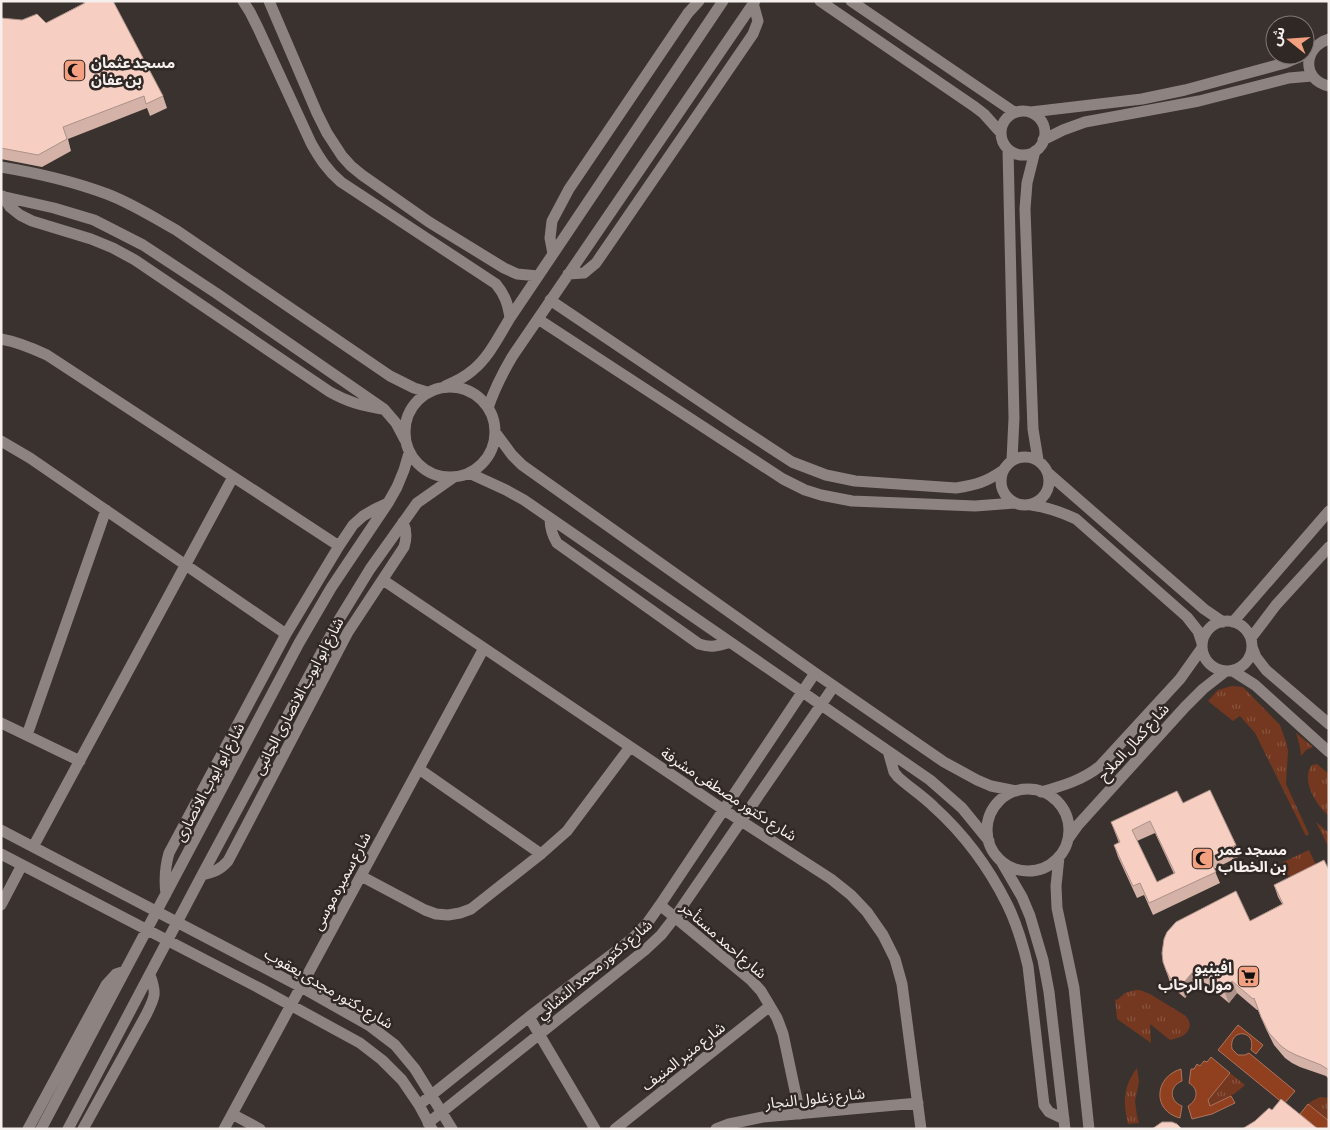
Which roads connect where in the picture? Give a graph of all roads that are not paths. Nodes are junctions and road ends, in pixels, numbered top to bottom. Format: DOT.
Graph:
graph roads {
  1 [pos="243,1"];
  2 [pos="269,1"];
  3 [pos="699,1"];
  4 [pos="723,1"];
  5 [pos="820,1"];
  6 [pos="851,1"];
  7 [pos="754,2"];
  8 [pos="1327,37"];
  9 [pos="1315,46"];
  10 [pos="1278,65"];
  11 [pos="1309,65"];
  12 [pos="1312,76"];
  13 [pos="1328,87"];
  14 [pos="1014,112"];
  15 [pos="1031,112"];
  16 [pos="1000,133"];
  17 [pos="1043,140"];
  18 [pos="1008,149"];
  19 [pos="1035,151"];
  20 [pos="1,167"];
  21 [pos="2,196"];
  22 [pos="552,254"];
  23 [pos="568,274"];
  24 [pos="538,276"];
  25 [pos="550,300"];
  26 [pos="510,318"];
  27 [pos="538,319"];
  28 [pos="1,339"];
  29 [pos="445,386"];
  30 [pos="427,392"];
  31 [pos="488,408"];
  32 [pos="384,409"];
  33 [pos="495,432"];
  34 [pos="405,440"];
  35 [pos="1,442"];
  36 [pos="409,453"];
  37 [pos="1012,460"];
  38 [pos="1038,460"];
  39 [pos="1002,472"];
  40 [pos="469,473"];
  41 [pos="1048,473"];
  42 [pos="233,477"];
  43 [pos="454,477"];
  44 [pos="1015,503"];
  45 [pos="388,504"];
  46 [pos="1031,505"];
  47 [pos="106,510"];
  48 [pos="1329,511"];
  49 [pos="550,518"];
  50 [pos="403,522"];
  51 [pos="338,546"];
  52 [pos="1329,547"];
  53 [pos="186,565"];
  54 [pos="383,580"];
  55 [pos="1228,622"];
  56 [pos="286,634"];
  57 [pos="730,642"];
  58 [pos="1252,643"];
  59 [pos="1202,646"];
  60 [pos="484,648"];
  61 [pos="1230,671"];
  62 [pos="815,673"];
  63 [pos="834,686"];
  64 [pos="802,692"];
  65 [pos="821,704"];
  66 [pos="1,723"];
  67 [pos="1329,724"];
  68 [pos="27,735"];
  69 [pos="630,747"];
  70 [pos="888,750"];
  71 [pos="1329,752"];
  72 [pos="80,761"];
  73 [pos="419,769"];
  74 [pos="1016,791"];
  75 [pos="1041,792"];
  76 [pos="724,810"];
  77 [pos="741,821"];
  78 [pos="1,830"];
  79 [pos="1068,839"];
  80 [pos="988,841"];
  81 [pos="33,847"];
  82 [pos="1,854"];
  83 [pos="541,854"];
  84 [pos="1059,857"];
  85 [pos="1001,861"];
  86 [pos="22,865"];
  87 [pos="202,875"];
  88 [pos="361,876"];
  89 [pos="166,894"];
  90 [pos="1,905"];
  91 [pos="660,905"];
  92 [pos="157,911"];
  93 [pos="675,917"];
  94 [pos="177,922"];
  95 [pos="147,929"];
  96 [pos="168,940"];
  97 [pos="125,971"];
  98 [pos="150,975"];
  99 [pos="301,987"];
  100 [pos="291,1005"];
  101 [pos="770,1006"];
  102 [pos="529,1016"];
  103 [pos="540,1035"];
  104 [pos="432,1094"];
  105 [pos="918,1102"];
  106 [pos="419,1105"];
  107 [pos="442,1112"];
  108 [pos="232,1114"];
  109 [pos="800,1114"];
  110 [pos="1065,1124"];
  111 [pos="430,1126"];
  112 [pos="28,1129"];
  113 [pos="41,1129"];
  114 [pos="68,1129"];
  115 [pos="84,1129"];
  116 [pos="224,1129"];
  117 [pos="260,1129"];
  118 [pos="452,1129"];
  119 [pos="596,1129"];
  120 [pos="615,1129"];
  121 [pos="716,1129"];
  122 [pos="921,1129"];
  123 [pos="1089,1129"];
  1 -- 26 [label="street"];
  2 -- 24 [label="street"];
  3 -- 22 [label="street"];
  4 -- 22 [label="street"];
  5 -- 16 [label="street"];
  6 -- 14 [label="street"];
  7 -- 23 [label="street"];
  7 -- 23 [label="street"];
  8 -- 9 [label="street"];
  10 -- 15 [label="street"];
  11 -- 12 [label="street"];
  12 -- 13 [label="street"];
  12 -- 17 [label="street"];
  14 -- 15 [label="street"];
  14 -- 16 [label="street"];
  15 -- 17 [label="street"];
  16 -- 18 [label="street"];
  17 -- 19 [label="street"];
  18 -- 19 [label="street"];
  18 -- 37 [label="street"];
  19 -- 38 [label="street"];
  20 -- 30 [label="street"];
  21 -- 32 [label="street"];
  21 -- 32 [label="street"];
  22 -- 24 [label="street"];
  23 -- 25 [label="street"];
  24 -- 26 [label="street"];
  25 -- 27 [label="street"];
  25 -- 39 [label="street"];
  26 -- 29 [label="street"];
  27 -- 31 [label="street"];
  27 -- 44 [label="street"];
  28 -- 42 [label="street"];
  29 -- 30 [label="street"];
  29 -- 31 [label="street"];
  30 -- 34 [label="street"];
  31 -- 33 [label="street"];
  32 -- 34 [label="street"];
  33 -- 40 [label="street"];
  33 -- 62 [label="street"];
  34 -- 36 [label="street"];
  35 -- 47 [label="street"];
  36 -- 43 [label="street"];
  36 -- 45 [label="street, شارع ابو ايوب الانصارى"];
  37 -- 38 [label="street"];
  37 -- 39 [label="street"];
  38 -- 41 [label="street"];
  39 -- 44 [label="street"];
  40 -- 43 [label="street"];
  40 -- 49 [label="street"];
  41 -- 46 [label="street"];
  41 -- 55 [label="street"];
  42 -- 51 [label="street"];
  42 -- 53 [label="street"];
  43 -- 50 [label="street"];
  44 -- 46 [label="street"];
  45 -- 51 [label="street"];
  45 -- 89 [label="street, شارع ابو ايوب الانصارى"];
  46 -- 59 [label="street"];
  47 -- 53 [label="street"];
  47 -- 68 [label="street"];
  48 -- 55 [label="street"];
  49 -- 57 [label="street"];
  49 -- 57 [label="street"];
  50 -- 54 [label="street, شارع ابو ايوب الانصارى الجانبى"];
  50 -- 87 [label="street"];
  51 -- 56 [label="street"];
  52 -- 58 [label="street"];
  53 -- 56 [label="street"];
  53 -- 72 [label="street"];
  54 -- 60 [label="street, شارع دكتور مصطفى مشرفة"];
  54 -- 87 [label="street, شارع ابو ايوب الانصارى الجانبى"];
  55 -- 58 [label="street"];
  55 -- 59 [label="street"];
  56 -- 89 [label="street"];
  57 -- 64 [label="street"];
  58 -- 61 [label="street"];
  58 -- 67 [label="street"];
  59 -- 61 [label="street"];
  59 -- 75 [label="street, شارع كمال الملاح"];
  60 -- 69 [label="street, شارع دكتور مصطفى مشرفة"];
  60 -- 73 [label="street, شارع سميره موسى"];
  61 -- 71 [label="street"];
  61 -- 79 [label="street, شارع كمال الملاح"];
  62 -- 63 [label="street"];
  62 -- 64 [label="street, شارع دكتور محمد النشائي"];
  63 -- 65 [label="street, شارع دكتور محمد النشائي"];
  63 -- 74 [label="street"];
  64 -- 65 [label="street"];
  64 -- 76 [label="street, شارع دكتور محمد النشائي"];
  65 -- 70 [label="street"];
  65 -- 77 [label="street, شارع دكتور محمد النشائي"];
  66 -- 68 [label="street"];
  68 -- 72 [label="street"];
  69 -- 76 [label="street, شارع دكتور مصطفى مشرفة"];
  69 -- 83 [label="street"];
  70 -- 80 [label="street"];
  70 -- 110 [label="street"];
  72 -- 81 [label="street"];
  73 -- 83 [label="street"];
  73 -- 88 [label="street, شارع سميره موسى"];
  74 -- 75 [label="street"];
  74 -- 80 [label="street"];
  75 -- 79 [label="street"];
  76 -- 77 [label="street, شارع دكتور مصطفى مشرفة"];
  76 -- 91 [label="street, شارع دكتور محمد النشائي"];
  77 -- 93 [label="street, شارع دكتور محمد النشائي"];
  77 -- 105 [label="street, شارع دكتور مصطفى مشرفة"];
  78 -- 81 [label="street, شارع دكتور مجدى يعقوب"];
  79 -- 84 [label="street"];
  80 -- 85 [label="street"];
  81 -- 92 [label="street, شارع دكتور مجدى يعقوب"];
  82 -- 86 [label="street"];
  83 -- 88 [label="street"];
  84 -- 85 [label="street"];
  84 -- 123 [label="street"];
  85 -- 110 [label="street"];
  86 -- 90 [label="street"];
  86 -- 95 [label="street"];
  87 -- 94 [label="street"];
  88 -- 99 [label="street, شارع سميره موسى"];
  89 -- 92 [label="street, شارع ابو ايوب الانصارى"];
  91 -- 93 [label="street, شارع احمد مستأجر"];
  91 -- 102 [label="street, شارع دكتور محمد النشائي"];
  92 -- 94 [label="street, شارع دكتور مجدى يعقوب"];
  92 -- 95 [label="street, شارع ابو ايوب الانصارى"];
  93 -- 101 [label="street, شارع احمد مستأجر"];
  93 -- 103 [label="street, شارع دكتور محمد النشائي"];
  94 -- 96 [label="street"];
  94 -- 99 [label="street, شارع دكتور مجدى يعقوب"];
  95 -- 96 [label="street"];
  95 -- 97 [label="street, شارع ابو ايوب الانصارى"];
  96 -- 98 [label="street"];
  96 -- 100 [label="street"];
  97 -- 112 [label="street"];
  97 -- 113 [label="street, شارع ابو ايوب الانصارى"];
  98 -- 114 [label="street"];
  98 -- 115 [label="street"];
  99 -- 100 [label="street, شارع سميره موسى"];
  99 -- 104 [label="street, شارع دكتور مجدى يعقوب"];
  100 -- 106 [label="street"];
  100 -- 108 [label="street, شارع سميره موسى"];
  101 -- 109 [label="street, شارع احمد مستأجر"];
  101 -- 120 [label="street, شارع منير المنيف"];
  102 -- 103 [label="street"];
  102 -- 104 [label="street, شارع دكتور محمد النشائي"];
  103 -- 107 [label="street, شارع دكتور محمد النشائي"];
  103 -- 119 [label="street"];
  104 -- 106 [label="street, شارع دكتور محمد النشائي"];
  104 -- 107 [label="street, شارع دكتور مجدى يعقوب"];
  105 -- 109 [label="street, شارع زغلول النجار"];
  105 -- 122 [label="street, شارع دكتور مصطفى مشرفة"];
  106 -- 111 [label="street"];
  107 -- 111 [label="street, شارع دكتور محمد النشائي"];
  107 -- 118 [label="street, شارع دكتور مجدى يعقوب"];
  108 -- 116 [label="street, شارع سميره موسى"];
  108 -- 117 [label="street"];
  109 -- 121 [label="street, شارع زغلول النجار"];
}
